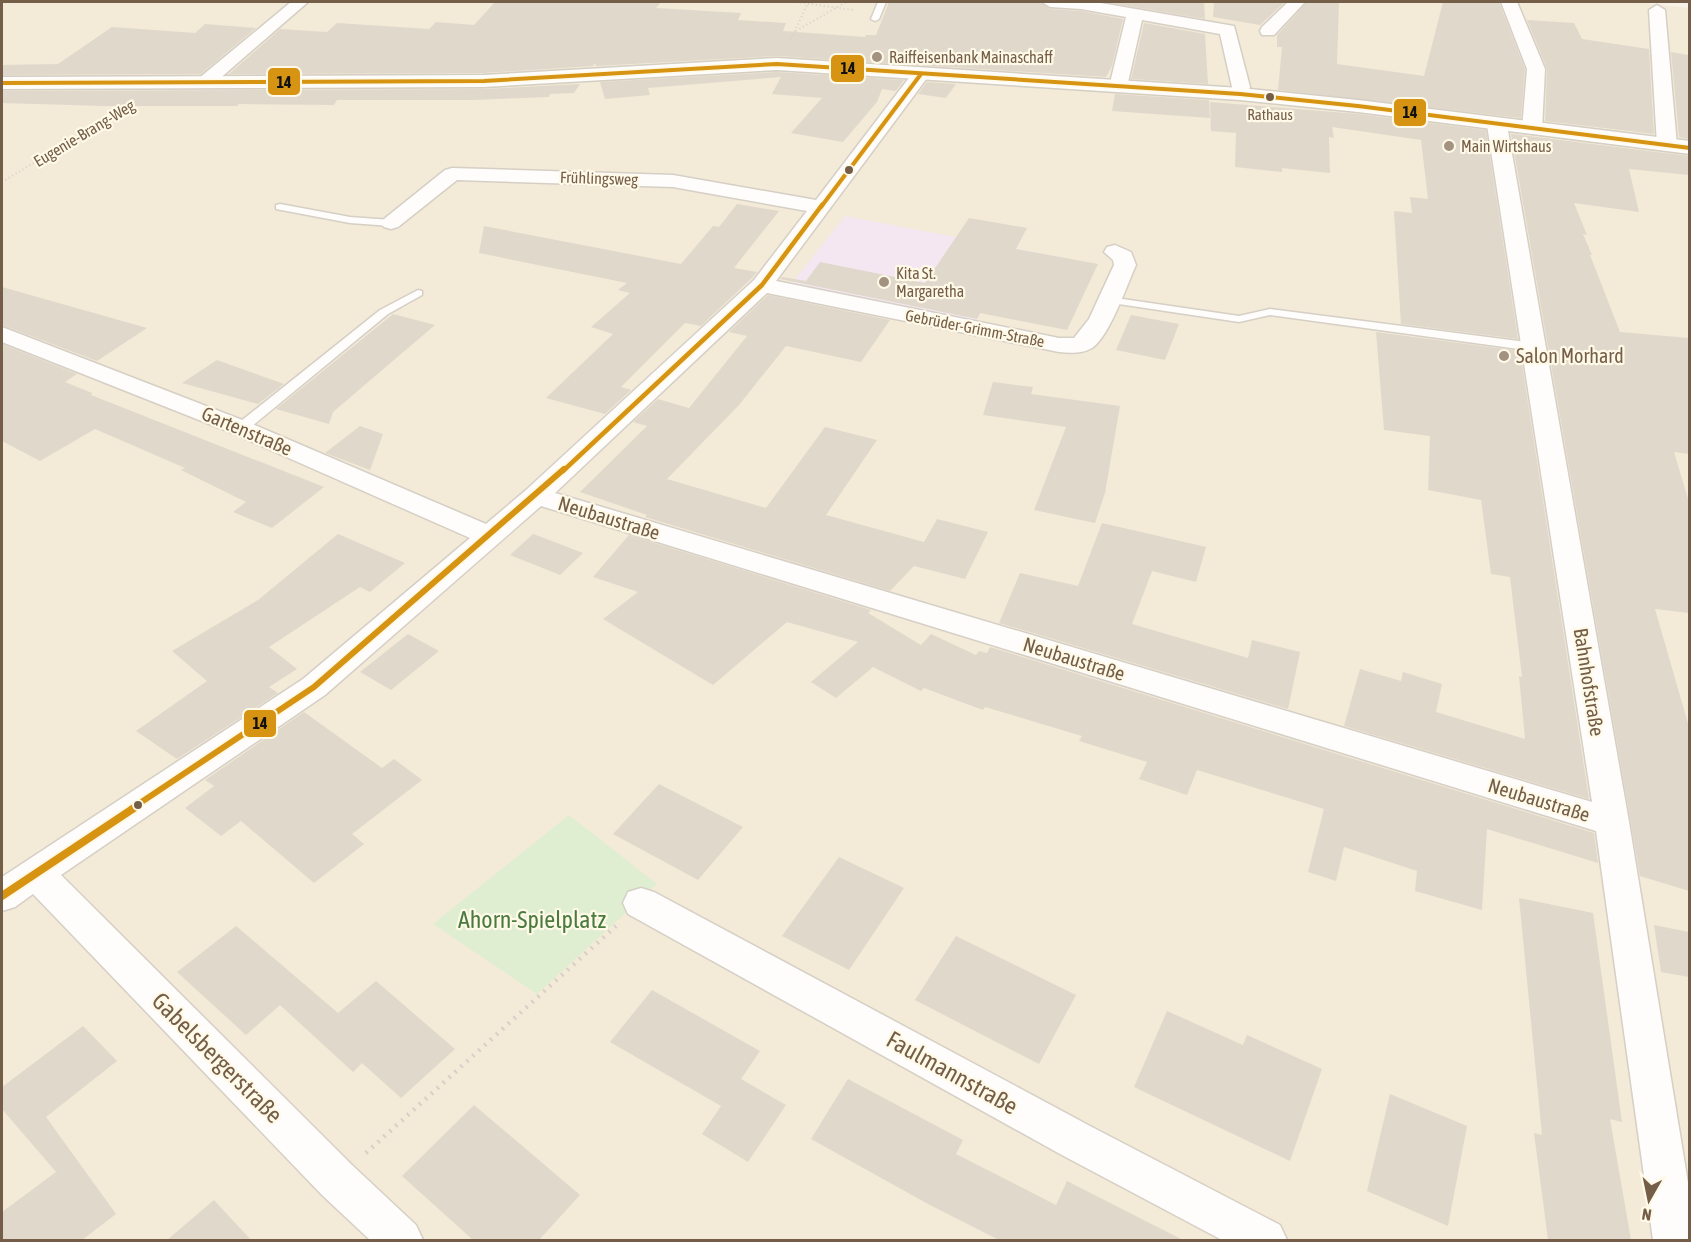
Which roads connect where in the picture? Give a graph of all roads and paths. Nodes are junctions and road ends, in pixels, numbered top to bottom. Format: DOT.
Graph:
graph roads {
  1 [pos="300,2"];
  2 [pos="796,2"];
  3 [pos="816,2"];
  4 [pos="846,2"];
  5 [pos="882,2"];
  6 [pos="1050,2"];
  7 [pos="1297,2"];
  8 [pos="1509,2"];
  9 [pos="808,3"];
  10 [pos="1082,3"];
  11 [pos="836,9"];
  12 [pos="1657,10"];
  13 [pos="1135,14"];
  14 [pos="876,15"];
  15 [pos="796,31"];
  16 [pos="1268,31"];
  17 [pos="777,64"];
  18 [pos="921,74"];
  19 [pos="2,83"];
  20 [pos="167,83"];
  21 [pos="204,83"];
  22 [pos="1118,87"];
  23 [pos="1240,94"];
  24 [pos="1497,125"];
  25 [pos="1532,129"];
  26 [pos="1667,145"];
  27 [pos="1689,148"];
  28 [pos="2,182"];
  29 [pos="280,207"];
  30 [pos="822,207"];
  31 [pos="390,223"];
  32 [pos="1115,252"];
  33 [pos="762,285"];
  34 [pos="418,293"];
  35 [pos="1108,300"];
  36 [pos="2,334"];
  37 [pos="1534,347"];
  38 [pos="241,428"];
  39 [pos="536,496"];
  40 [pos="490,536"];
  41 [pos="1612,822"];
  42 [pos="36,874"];
  43 [pos="2,896"];
  44 [pos="641,903"];
  45 [pos="337,1179"];
  46 [pos="400,1240"];
  47 [pos="1265,1240"];
  48 [pos="1675,1240"];
  1 -- 21 [label="street"];
  2 -- 9 [label="path"];
  3 -- 9 [label="path"];
  4 -- 11 [label="path"];
  5 -- 14 [label="lane"];
  6 -- 10 [label="street"];
  7 -- 16 [label="street"];
  8 -- 25 [label="street"];
  9 -- 11 [label="path"];
  9 -- 15 [label="path"];
  10 -- 13 [label="street"];
  11 -- 14 [label="path"];
  11 -- 15 [label="path"];
  12 -- 26 [label="street"];
  13 -- 22 [label="street"];
  13 -- 23 [label="street"];
  15 -- 17 [label="path"];
  17 -- 18 [label="street"];
  17 -- 21 [label="street"];
  18 -- 22 [label="street"];
  18 -- 30 [label="street"];
  19 -- 20 [label="street"];
  20 -- 21 [label="street"];
  20 -- 28 [label="path, Eugenie-Brang-Weg"];
  22 -- 23 [label="street"];
  23 -- 24 [label="street"];
  24 -- 25 [label="street"];
  24 -- 37 [label="street, Bahnhofstraße"];
  25 -- 26 [label="street"];
  26 -- 27 [label="street"];
  29 -- 31 [label="lane"];
  30 -- 31 [label="street, Frühlingsweg"];
  30 -- 33 [label="street"];
  32 -- 35 [label="street, Gebrüder-Grimm-Straße"];
  33 -- 35 [label="street, Gebrüder-Grimm-Straße"];
  33 -- 39 [label="street"];
  34 -- 38 [label="lane"];
  35 -- 37 [label="lane"];
  36 -- 38 [label="street, Gartenstraße"];
  37 -- 41 [label="street, Bahnhofstraße"];
  38 -- 40 [label="street, Gartenstraße"];
  39 -- 40 [label="street"];
  39 -- 41 [label="street, Neubaustraße"];
  40 -- 42 [label="street"];
  41 -- 48 [label="street, Bahnhofstraße"];
  42 -- 43 [label="street"];
  42 -- 45 [label="street, Gabelsbergerstraße"];
  44 -- 45 [label="path"];
  44 -- 47 [label="street, Faulmannstraße"];
  45 -- 46 [label="street, Gabelsbergerstraße"];
}
